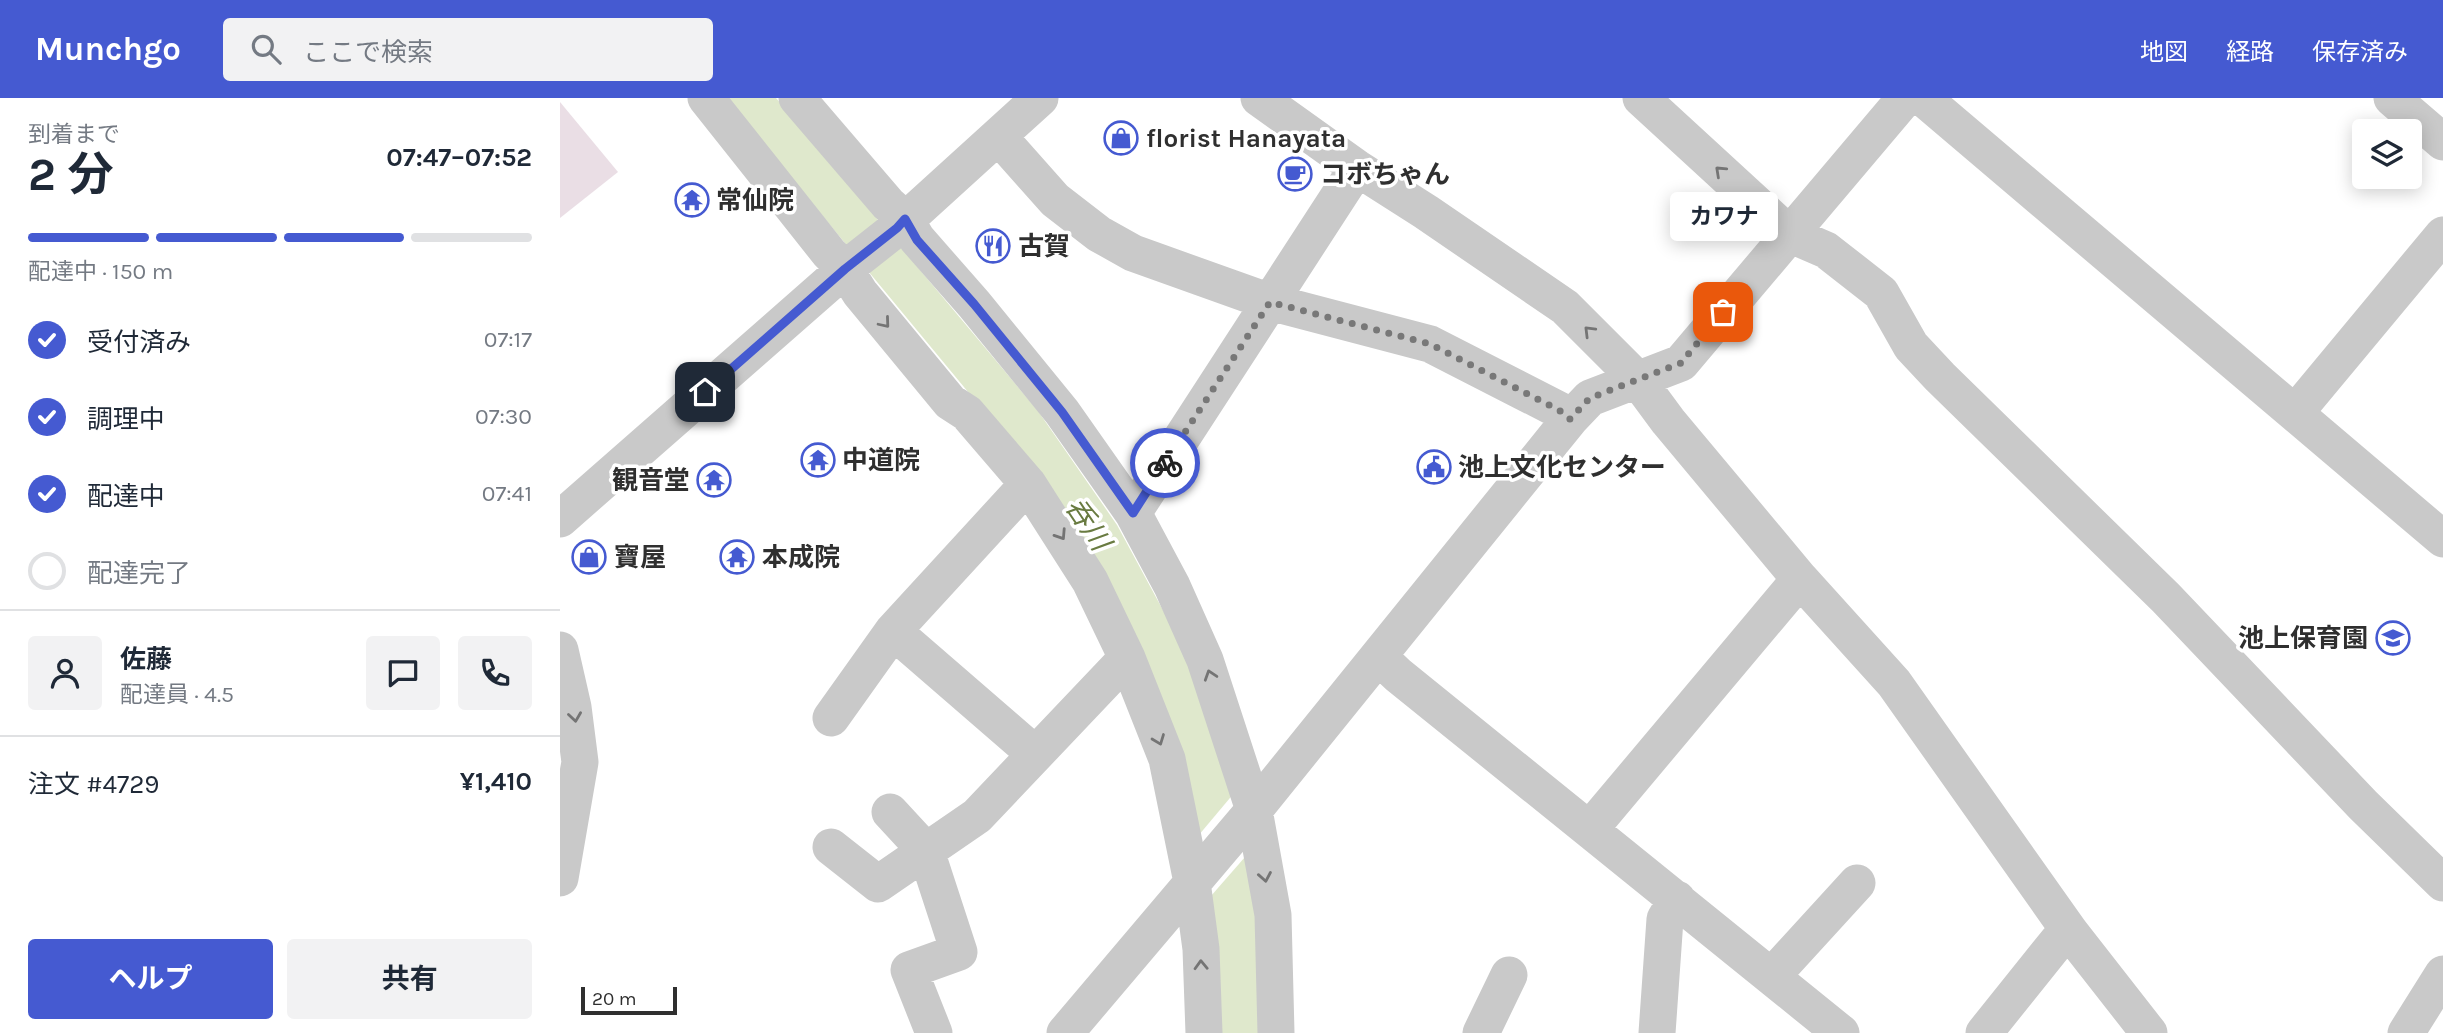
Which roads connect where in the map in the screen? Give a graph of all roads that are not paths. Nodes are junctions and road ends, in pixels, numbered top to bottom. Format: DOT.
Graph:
graph roads {
  1 [pos="706,98"];
  2 [pos="797,98"];
  3 [pos="1040,98"];
  4 [pos="1259,98"];
  5 [pos="1641,98"];
  6 [pos="1905,98"];
  7 [pos="1923,98"];
  8 [pos="2392,98"];
  9 [pos="2440,133"];
  10 [pos="999,137"];
  11 [pos="1357,168"];
  12 [pos="901,223"];
  13 [pos="1789,234"];
  14 [pos="2443,235"];
  15 [pos="849,265"];
  16 [pos="1270,302"];
  17 [pos="1637,379"];
  18 [pos="2295,414"];
  19 [pos="1570,419"];
  20 [pos="1028,484"];
  21 [pos="1133,513"];
  22 [pos="560,519"];
  23 [pos="2443,539"];
  24 [pos="1800,579"];
  25 [pos="893,631"];
  26 [pos="560,650"];
  27 [pos="1379,657"];
  28 [pos="1127,658"];
  29 [pos="831,718"];
  30 [pos="1027,761"];
  31 [pos="890,812"];
  32 [pos="1250,814"];
  33 [pos="1572,823"];
  34 [pos="831,847"];
  35 [pos="926,851"];
  36 [pos="560,878"];
  37 [pos="1195,878"];
  38 [pos="1857,883"];
  39 [pos="2443,883"];
  40 [pos="1677,899"];
  41 [pos="2070,932"];
  42 [pos="2443,974"];
  43 [pos="1509,975"];
  44 [pos="1772,976"];
  45 [pos="933,1033"];
  46 [pos="1065,1033"];
  47 [pos="1204,1033"];
  48 [pos="1276,1033"];
  49 [pos="1481,1033"];
  50 [pos="1657,1033"];
  51 [pos="1841,1033"];
  52 [pos="1984,1033"];
  53 [pos="2149,1033"];
  54 [pos="2406,1033"];
  1 -- 15 [label="street"];
  2 -- 12 [label="street"];
  3 -- 10 [label="street"];
  4 -- 11 [label="street"];
  13 -- 5 [label="street, one-way"];
  6 -- 13 [label="street"];
  7 -- 18 [label="street"];
  8 -- 9 [label="street"];
  10 -- 12 [label="street"];
  10 -- 16 [label="street"];
  11 -- 16 [label="street"];
  17 -- 11 [label="street, one-way"];
  12 -- 15 [label="street"];
  12 -- 21 [label="street"];
  13 -- 17 [label="street"];
  13 -- 39 [label="street"];
  14 -- 18 [label="street"];
  15 -- 20 [label="street, one-way"];
  15 -- 22 [label="street"];
  16 -- 19 [label="street"];
  16 -- 21 [label="street"];
  17 -- 19 [label="street"];
  17 -- 24 [label="street"];
  18 -- 23 [label="street"];
  19 -- 27 [label="street"];
  20 -- 25 [label="street"];
  20 -- 28 [label="street, one-way"];
  32 -- 21 [label="street, one-way"];
  24 -- 33 [label="street"];
  24 -- 41 [label="street"];
  25 -- 29 [label="street"];
  25 -- 30 [label="street"];
  26 -- 36 [label="street, one-way"];
  27 -- 32 [label="street"];
  27 -- 33 [label="street"];
  28 -- 30 [label="street"];
  28 -- 37 [label="street, one-way"];
  30 -- 35 [label="street"];
  31 -- 35 [label="street"];
  32 -- 37 [label="street"];
  32 -- 48 [label="street, one-way"];
  33 -- 40 [label="street"];
  34 -- 35 [label="street"];
  35 -- 45 [label="street"];
  37 -- 46 [label="street"];
  47 -- 37 [label="street, one-way"];
  38 -- 44 [label="street"];
  40 -- 44 [label="street"];
  40 -- 50 [label="street"];
  41 -- 52 [label="street"];
  41 -- 53 [label="street"];
  42 -- 54 [label="street"];
  43 -- 49 [label="street"];
  44 -- 51 [label="street"];
}
